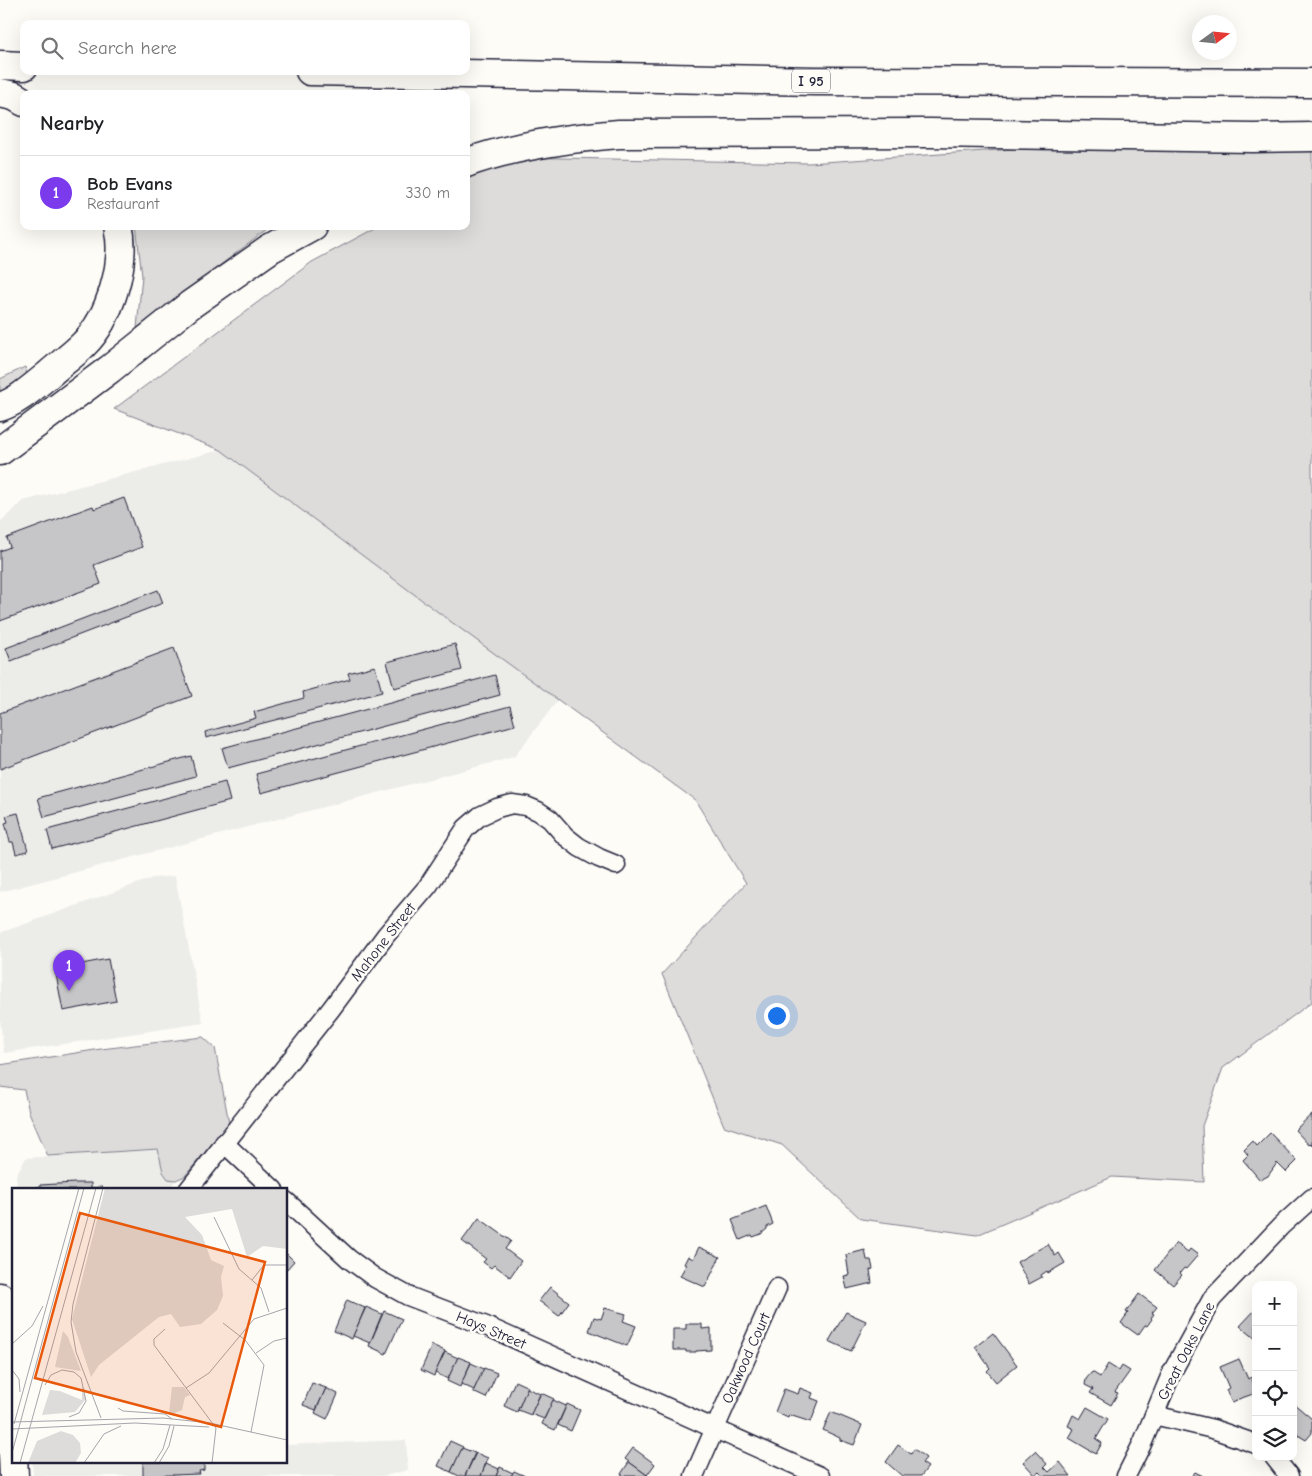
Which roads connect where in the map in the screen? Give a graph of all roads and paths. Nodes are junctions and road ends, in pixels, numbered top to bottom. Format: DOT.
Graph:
graph roads {
  1 [pos="0,65"];
  2 [pos="20,66"];
  3 [pos="470,74"];
  4 [pos="1312,83"];
  5 [pos="0,93"];
  6 [pos="20,100"];
  7 [pos="1312,137"];
  8 [pos="470,162"];
  9 [pos="118,230"];
  10 [pos="305,230"];
  11 [pos="0,408"];
  12 [pos="0,451"];
  13 [pos="616,865"];
  14 [pos="224,1143"];
  15 [pos="190,1188"];
  16 [pos="272,1188"];
  17 [pos="1312,1198"];
  18 [pos="288,1203"];
  19 [pos="777,1288"];
  20 [pos="0,1297"];
  21 [pos="1154,1415"];
  22 [pos="6,1418"];
  23 [pos="715,1429"];
  24 [pos="1252,1443"];
  25 [pos="1277,1461"];
  26 [pos="12,1462"];
  27 [pos="694,1476"];
  28 [pos="820,1476"];
  29 [pos="1126,1476"];
  30 [pos="1289,1476"];
  1 -- 2 [label="highway"];
  3 -- 4 [label="highway, I 95"];
  5 -- 6 [label="highway"];
  7 -- 8 [label="highway"];
  9 -- 11 [label="highway"];
  10 -- 12 [label="highway"];
  13 -- 14 [label="street, Mahone Street"];
  14 -- 15 [label="street, Mahone Street"];
  14 -- 16 [label="street"];
  17 -- 21 [label="street, Great Oaks Lane"];
  18 -- 23 [label="street, Hays Street"];
  19 -- 23 [label="street, Oakwood Court"];
  20 -- 22 [label="highway"];
  21 -- 24 [label="street"];
  21 -- 29 [label="street, Great Oaks Lane"];
  22 -- 26 [label="highway"];
  23 -- 27 [label="street, Oakwood Court"];
  23 -- 28 [label="street, Hays Street"];
  25 -- 30 [label="street"];
}
